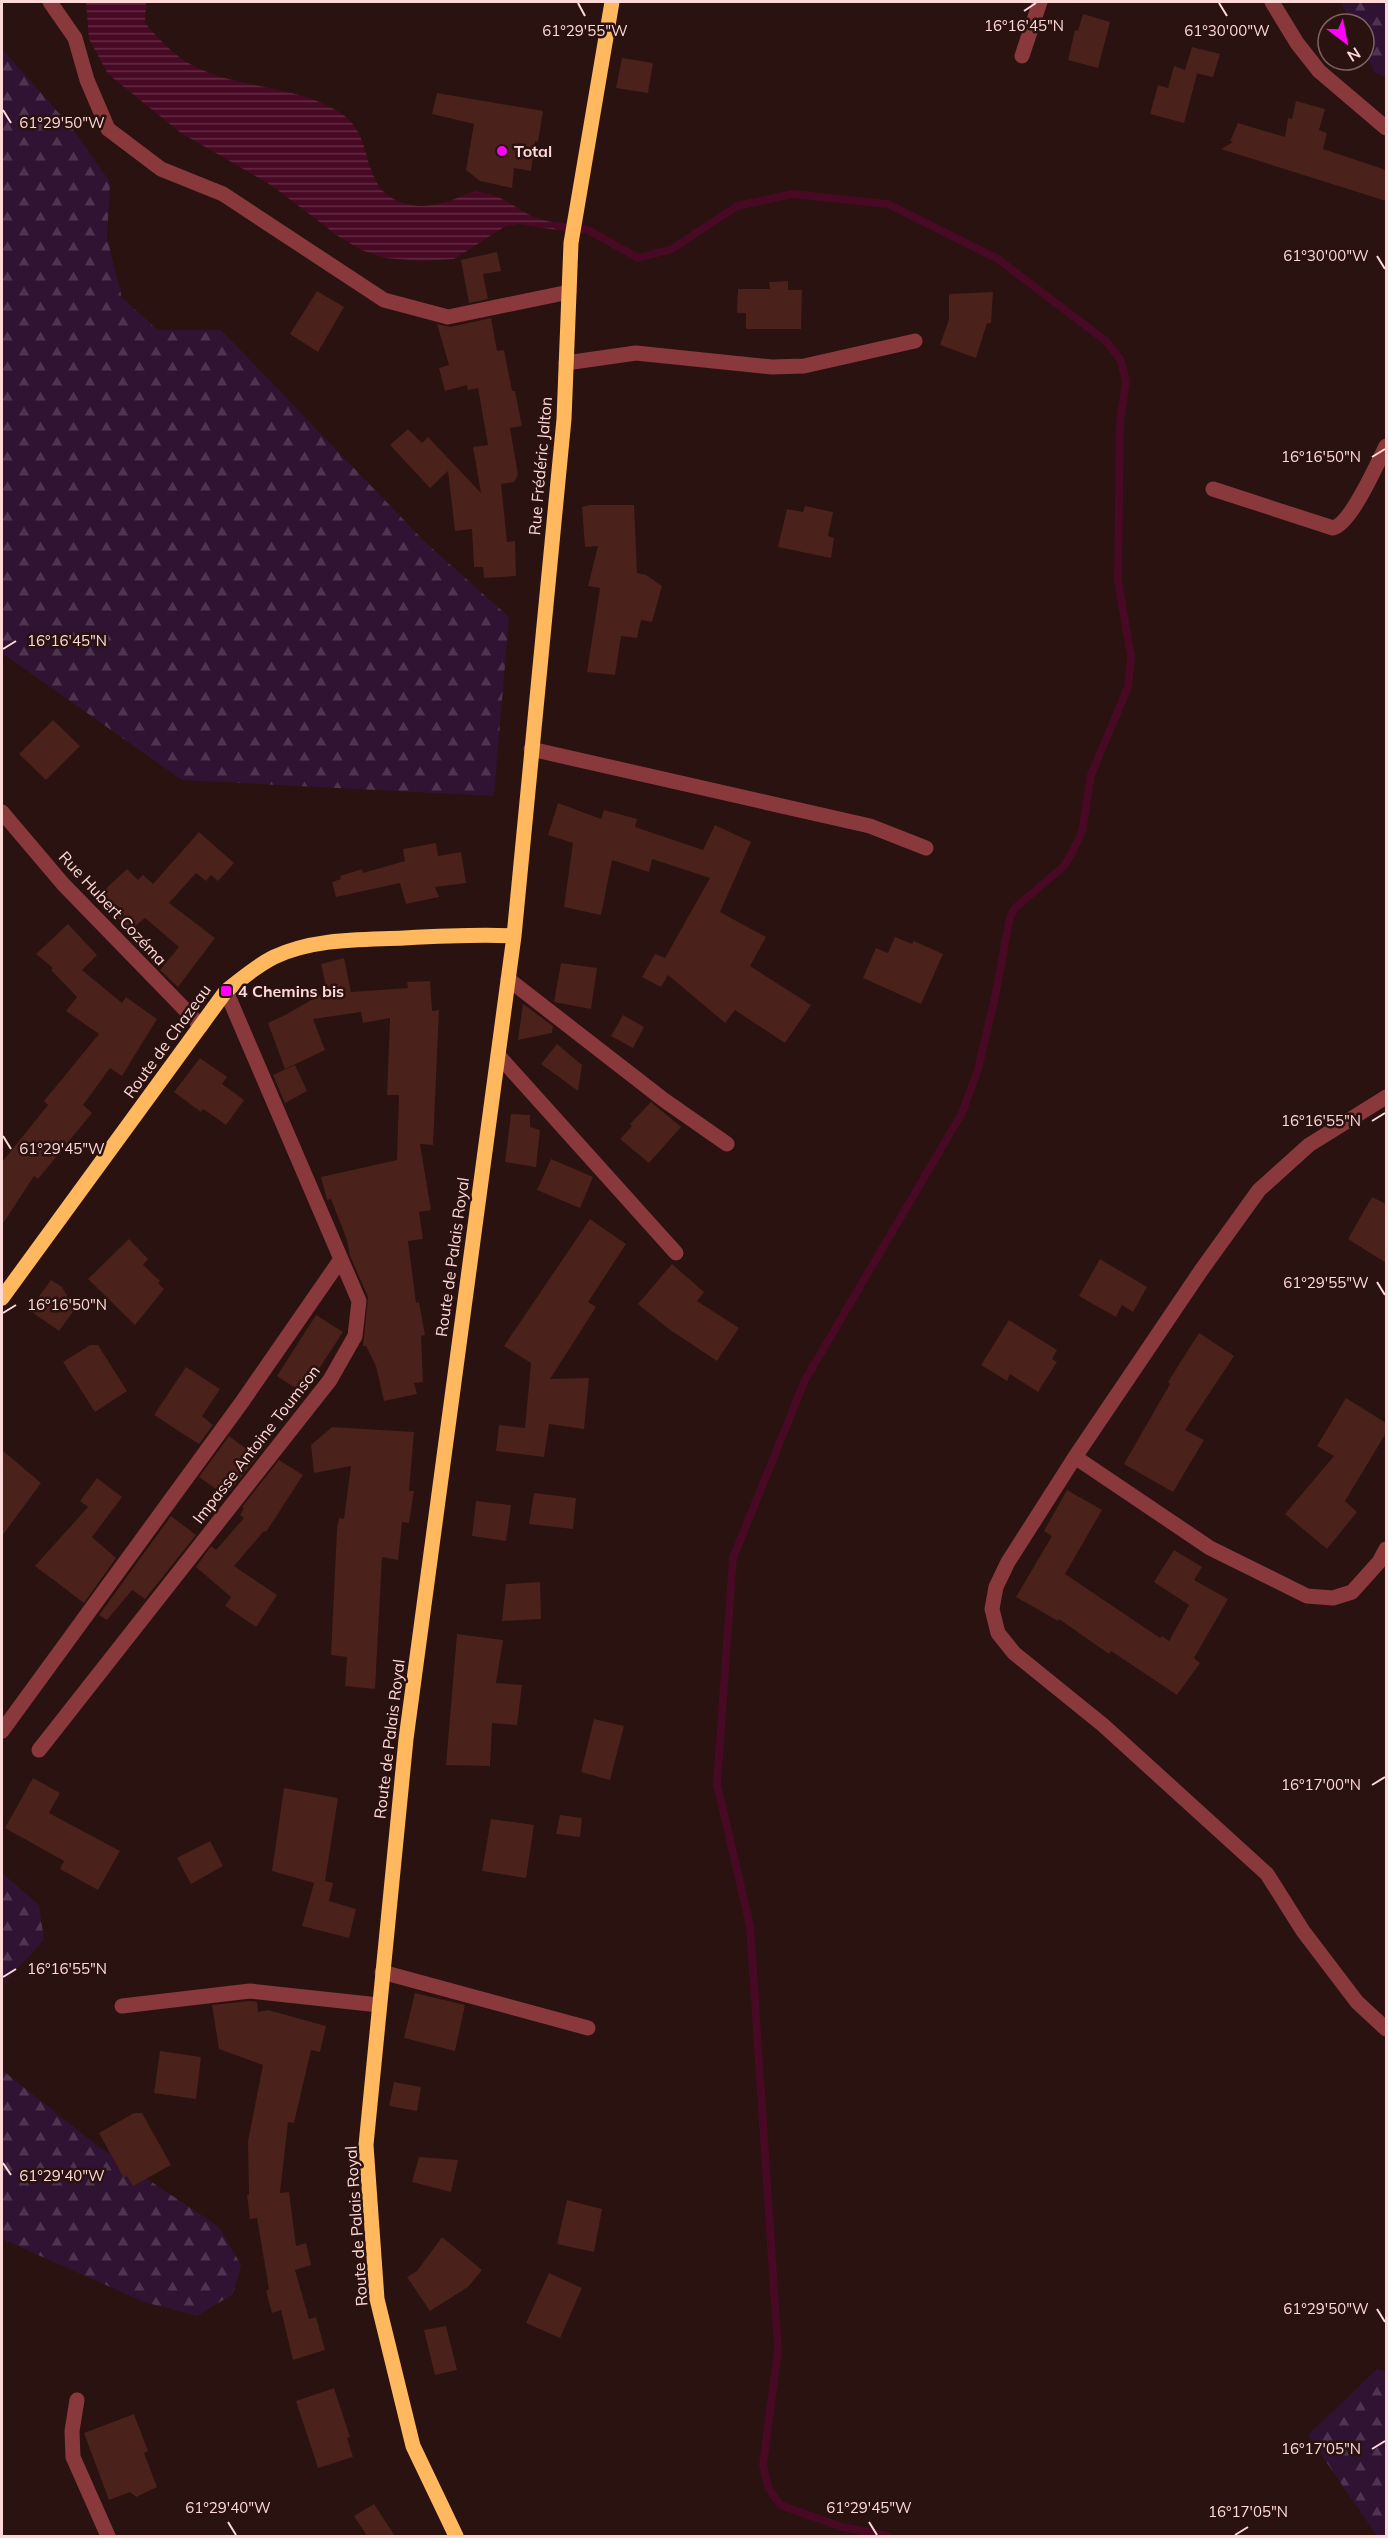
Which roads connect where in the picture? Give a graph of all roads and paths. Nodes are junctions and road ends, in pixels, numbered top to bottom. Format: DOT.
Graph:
graph roads {
  1 [pos="50,2"];
  2 [pos="612,2"];
  3 [pos="1040,2"];
  4 [pos="1272,2"];
  5 [pos="1022,56"];
  6 [pos="1386,128"];
  7 [pos="570,292"];
  8 [pos="915,341"];
  9 [pos="566,363"];
  10 [pos="1386,446"];
  11 [pos="1213,489"];
  12 [pos="531,749"];
  13 [pos="2,812"];
  14 [pos="926,848"];
  15 [pos="514,936"];
  16 [pos="508,979"];
  17 [pos="226,992"];
  18 [pos="201,1026"];
  19 [pos="498,1055"];
  20 [pos="1386,1097"];
  21 [pos="727,1144"];
  22 [pos="676,1253"];
  23 [pos="341,1259"];
  24 [pos="2,1298"];
  25 [pos="1075,1457"];
  26 [pos="1386,1549"];
  27 [pos="2,1731"];
  28 [pos="39,1750"];
  29 [pos="382,1972"];
  30 [pos="379,2005"];
  31 [pos="122,2006"];
  32 [pos="588,2028"];
  33 [pos="1386,2029"];
  34 [pos="77,2400"];
  35 [pos="108,2536"];
  36 [pos="456,2536"];
  1 -- 7 [label="street"];
  2 -- 7 [label="main road, Rue Frédéric Jalton"];
  3 -- 5 [label="street"];
  4 -- 6 [label="street"];
  7 -- 9 [label="main road, Rue Frédéric Jalton"];
  8 -- 9 [label="street"];
  9 -- 12 [label="main road, Rue Frédéric Jalton"];
  10 -- 11 [label="street"];
  12 -- 14 [label="street"];
  12 -- 15 [label="main road, Rue Frédéric Jalton"];
  13 -- 18 [label="street, Rue Hubert Cozéma"];
  15 -- 16 [label="main road, Route de Palais Royal"];
  15 -- 17 [label="main road, Route de Chazeau"];
  16 -- 19 [label="main road, Route de Palais Royal"];
  16 -- 21 [label="street"];
  17 -- 18 [label="main road, Route de Chazeau"];
  17 -- 23 [label="street, Impasse Antoine Toumson"];
  18 -- 24 [label="main road, Route de Chazeau"];
  19 -- 22 [label="street"];
  19 -- 29 [label="main road, Route de Palais Royal"];
  20 -- 25 [label="street"];
  23 -- 27 [label="street"];
  23 -- 28 [label="street, Impasse Antoine Toumson"];
  25 -- 26 [label="street"];
  25 -- 33 [label="street"];
  29 -- 30 [label="main road, Route de Palais Royal"];
  29 -- 32 [label="street"];
  30 -- 31 [label="street"];
  30 -- 36 [label="main road, Route de Palais Royal"];
  34 -- 35 [label="street"];
}
